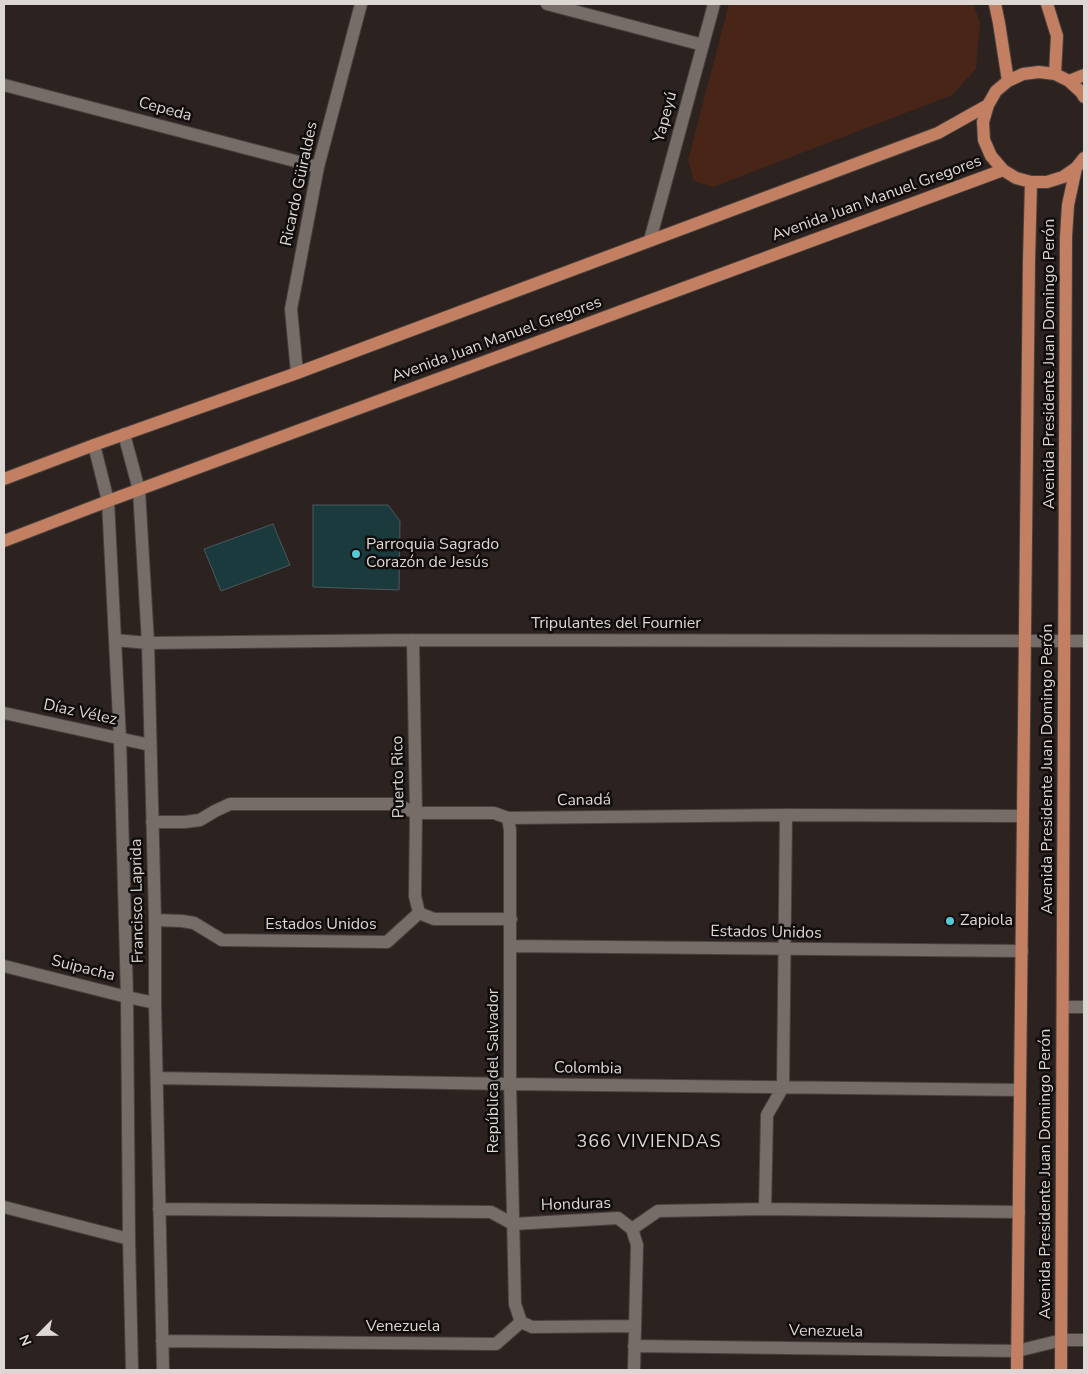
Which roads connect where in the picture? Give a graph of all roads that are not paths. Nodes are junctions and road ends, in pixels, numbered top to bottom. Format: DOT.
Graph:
graph roads {
  1 [pos="361,4"];
  2 [pos="546,4"];
  3 [pos="714,4"];
  4 [pos="995,4"];
  5 [pos="1047,4"];
  6 [pos="703,46"];
  7 [pos="1055,74"];
  8 [pos="1084,75"];
  9 [pos="1008,80"];
  10 [pos="1069,81"];
  11 [pos="4,85"];
  12 [pos="1084,97"];
  13 [pos="988,105"];
  14 [pos="1084,158"];
  15 [pos="318,167"];
  16 [pos="1076,168"];
  17 [pos="1003,170"];
  18 [pos="1031,182"];
  19 [pos="650,240"];
  20 [pos="297,373"];
  21 [pos="124,434"];
  22 [pos="94,445"];
  23 [pos="4,480"];
  24 [pos="139,490"];
  25 [pos="108,501"];
  26 [pos="4,541"];
  27 [pos="115,640"];
  28 [pos="413,640"];
  29 [pos="1065,640"];
  30 [pos="1084,641"];
  31 [pos="1025,642"];
  32 [pos="148,643"];
  33 [pos="4,713"];
  34 [pos="120,739"];
  35 [pos="150,745"];
  36 [pos="416,813"];
  37 [pos="786,815"];
  38 [pos="1023,816"];
  39 [pos="508,818"];
  40 [pos="152,822"];
  41 [pos="419,913"];
  42 [pos="511,919"];
  43 [pos="155,920"];
  44 [pos="510,946"];
  45 [pos="784,950"];
  46 [pos="1022,951"];
  47 [pos="4,966"];
  48 [pos="127,997"];
  49 [pos="155,1003"];
  50 [pos="1064,1007"];
  51 [pos="1084,1007"];
  52 [pos="156,1078"];
  53 [pos="510,1084"];
  54 [pos="783,1087"];
  55 [pos="1020,1090"];
  56 [pos="4,1207"];
  57 [pos="765,1208"];
  58 [pos="159,1209"];
  59 [pos="1019,1212"];
  60 [pos="512,1224"];
  61 [pos="632,1229"];
  62 [pos="129,1239"];
  63 [pos="521,1322"];
  64 [pos="635,1326"];
  65 [pos="1062,1340"];
  66 [pos="1084,1340"];
  67 [pos="162,1342"];
  68 [pos="634,1346"];
  69 [pos="1017,1351"];
  70 [pos="132,1370"];
  71 [pos="163,1370"];
  72 [pos="634,1370"];
  73 [pos="1017,1370"];
  74 [pos="1061,1370"];
  1 -- 15 [label="street, Ricardo Güiraldes"];
  2 -- 6 [label="street"];
  3 -- 6 [label="street, Yapeyú"];
  4 -- 9 [label="main road"];
  5 -- 7 [label="main road"];
  6 -- 19 [label="street, Yapeyú"];
  7 -- 9 [label="main road"];
  7 -- 10 [label="main road"];
  8 -- 10 [label="main road"];
  9 -- 13 [label="main road"];
  10 -- 12 [label="main road"];
  11 -- 15 [label="street, Cepeda"];
  13 -- 17 [label="main road"];
  13 -- 19 [label="main road"];
  14 -- 16 [label="main road"];
  15 -- 20 [label="street, Ricardo Güiraldes"];
  16 -- 18 [label="main road"];
  16 -- 29 [label="main road, Avenida Presidente Juan Domingo Perón"];
  17 -- 18 [label="main road"];
  17 -- 24 [label="main road, Avenida Juan Manuel Gregores"];
  18 -- 31 [label="main road, Avenida Presidente Juan Domingo Perón"];
  19 -- 20 [label="main road"];
  20 -- 21 [label="main road"];
  21 -- 22 [label="main road"];
  21 -- 24 [label="street, Francisco Laprida"];
  22 -- 23 [label="main road"];
  22 -- 25 [label="street, Francisco Laprida"];
  24 -- 25 [label="main road, Avenida Juan Manuel Gregores"];
  24 -- 32 [label="street, Francisco Laprida"];
  25 -- 26 [label="main road, Avenida Juan Manuel Gregores"];
  25 -- 27 [label="street, Francisco Laprida"];
  27 -- 32 [label="street, Tripulantes del Fournier"];
  27 -- 34 [label="street, Francisco Laprida"];
  28 -- 31 [label="street, Tripulantes del Fournier"];
  28 -- 32 [label="street, Tripulantes del Fournier"];
  28 -- 36 [label="street, Puerto Rico"];
  29 -- 30 [label="street, Tripulantes del Fournier"];
  29 -- 31 [label="street, Tripulantes del Fournier"];
  29 -- 50 [label="main road, Avenida Presidente Juan Domingo Perón"];
  31 -- 38 [label="main road, Avenida Presidente Juan Domingo Perón"];
  32 -- 35 [label="street, Francisco Laprida"];
  33 -- 34 [label="street, Díaz Vélez"];
  34 -- 35 [label="street, Díaz Vélez"];
  34 -- 48 [label="street, Francisco Laprida"];
  35 -- 40 [label="street, Francisco Laprida"];
  36 -- 39 [label="street, Canadá"];
  36 -- 40 [label="street, Canadá"];
  36 -- 41 [label="street, Puerto Rico"];
  37 -- 38 [label="street, Canadá"];
  37 -- 39 [label="street, Canadá"];
  37 -- 45 [label="street"];
  38 -- 46 [label="main road, Avenida Presidente Juan Domingo Perón"];
  39 -- 42 [label="street, República del Salvador"];
  40 -- 43 [label="street, Francisco Laprida"];
  41 -- 42 [label="street"];
  41 -- 43 [label="street, Estados Unidos"];
  42 -- 44 [label="street, República del Salvador"];
  43 -- 49 [label="street, Francisco Laprida"];
  44 -- 45 [label="street, Estados Unidos"];
  44 -- 53 [label="street, República del Salvador"];
  45 -- 46 [label="street, Estados Unidos"];
  45 -- 54 [label="street"];
  46 -- 55 [label="main road, Avenida Presidente Juan Domingo Perón"];
  47 -- 48 [label="street, Suipacha"];
  48 -- 49 [label="street, Suipacha"];
  48 -- 62 [label="street, Francisco Laprida"];
  49 -- 52 [label="street, Francisco Laprida"];
  50 -- 51 [label="street"];
  50 -- 65 [label="main road, Avenida Presidente Juan Domingo Perón"];
  52 -- 53 [label="street, Colombia"];
  52 -- 58 [label="street, Francisco Laprida"];
  53 -- 54 [label="street, Colombia"];
  53 -- 60 [label="street, República del Salvador"];
  54 -- 55 [label="street, Colombia"];
  54 -- 57 [label="street"];
  55 -- 59 [label="main road, Avenida Presidente Juan Domingo Perón"];
  56 -- 62 [label="street"];
  57 -- 59 [label="street"];
  57 -- 61 [label="street"];
  58 -- 60 [label="street"];
  58 -- 67 [label="street, Francisco Laprida"];
  59 -- 69 [label="main road, Avenida Presidente Juan Domingo Perón"];
  60 -- 61 [label="street, Honduras"];
  60 -- 63 [label="street, República del Salvador"];
  61 -- 64 [label="street"];
  62 -- 70 [label="street, Francisco Laprida"];
  63 -- 64 [label="street"];
  63 -- 67 [label="street, Venezuela"];
  64 -- 68 [label="street"];
  65 -- 66 [label="street, Venezuela"];
  65 -- 69 [label="street, Venezuela"];
  65 -- 74 [label="main road, Avenida Presidente Juan Domingo Perón"];
  67 -- 71 [label="street, Francisco Laprida"];
  68 -- 69 [label="street, Venezuela"];
  68 -- 72 [label="street"];
  69 -- 73 [label="main road, Avenida Presidente Juan Domingo Perón"];
}
